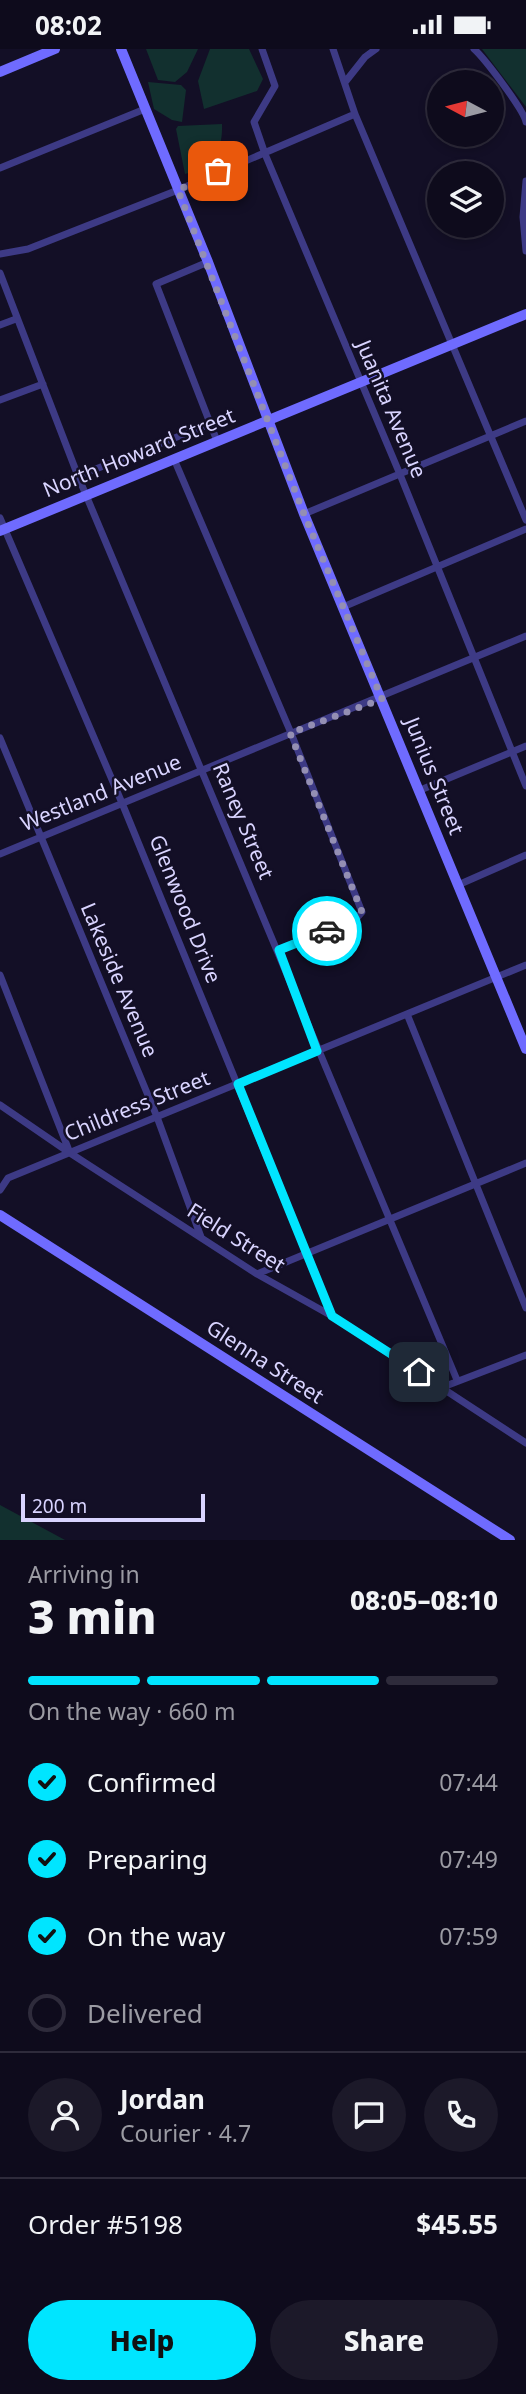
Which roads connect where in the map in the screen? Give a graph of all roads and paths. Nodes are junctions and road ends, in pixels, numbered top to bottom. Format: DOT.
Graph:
graph roads {
  1 [pos="55,49"];
  2 [pos="121,49"];
  3 [pos="262,49"];
  4 [pos="333,49"];
  5 [pos="376,49"];
  6 [pos="474,49"];
  7 [pos="0,72"];
  8 [pos="346,81"];
  9 [pos="145,109"];
  10 [pos="355,114"];
  11 [pos="526,122"];
  12 [pos="265,154"];
  13 [pos="0,168"];
  14 [pos="526,181"];
  15 [pos="178,190"];
  16 [pos="526,251"];
  17 [pos="0,254"];
  18 [pos="208,262"];
  19 [pos="0,273"];
  20 [pos="526,314"];
  21 [pos="16,319"];
  22 [pos="0,325"];
  23 [pos="453,344"];
  24 [pos="361,382"];
  25 [pos="43,384"];
  26 [pos="0,400"];
  27 [pos="267,421"];
  28 [pos="526,421"];
  29 [pos="210,424"];
  30 [pos="491,437"];
  31 [pos="217,442"];
  32 [pos="174,459"];
  33 [pos="399,472"];
  34 [pos="78,476"];
  35 [pos="86,495"];
  36 [pos="304,514"];
  37 [pos="0,518"];
  38 [pos="526,520"];
  39 [pos="526,529"];
  40 [pos="3,530"];
  41 [pos="437,568"];
  42 [pos="343,607"];
  43 [pos="526,636"];
  44 [pos="476,658"];
  45 [pos="382,699"];
  46 [pos="290,733"];
  47 [pos="0,738"];
  48 [pos="526,746"];
  49 [pos="511,753"];
  50 [pos="203,770"];
  51 [pos="526,786"];
  52 [pos="418,791"];
  53 [pos="122,803"];
  54 [pos="41,837"];
  55 [pos="0,854"];
  56 [pos="526,855"];
  57 [pos="458,885"];
  58 [pos="279,950"];
  59 [pos="526,965"];
  60 [pos="0,975"];
  61 [pos="496,978"];
  62 [pos="408,1014"];
  63 [pos="525,1045"];
  64 [pos="317,1051"];
  65 [pos="238,1084"];
  66 [pos="0,1105"];
  67 [pos="157,1117"];
  68 [pos="69,1153"];
  69 [pos="526,1163"];
  70 [pos="477,1183"];
  71 [pos="0,1190"];
  72 [pos="0,1215"];
  73 [pos="389,1219"];
  74 [pos="201,1238"];
  75 [pos="306,1254"];
  76 [pos="257,1274"];
  77 [pos="526,1308"];
  78 [pos="332,1316"];
  79 [pos="526,1355"];
  80 [pos="457,1380"];
  81 [pos="443,1387"];
  82 [pos="526,1443"];
  83 [pos="510,1540"];
  1 -- 7 [label="street"];
  2 -- 9 [label="street, Junius Street"];
  3 -- 12 [label="street, Juanita Avenue"];
  4 -- 8 [label="street"];
  5 -- 8 [label="street"];
  6 -- 11 [label="street"];
  8 -- 10 [label="street"];
  9 -- 13 [label="street"];
  9 -- 15 [label="street, Junius Street"];
  10 -- 12 [label="street"];
  10 -- 23 [label="street"];
  12 -- 15 [label="street"];
  12 -- 24 [label="street, Juanita Avenue"];
  14 -- 16 [label="street"];
  15 -- 17 [label="street"];
  15 -- 18 [label="street, Junius Street"];
  18 -- 27 [label="street, Junius Street"];
  18 -- 29 [label="street"];
  19 -- 21 [label="street, Raney Street"];
  20 -- 23 [label="street, North Howard Street"];
  21 -- 22 [label="street"];
  21 -- 25 [label="street, Raney Street"];
  23 -- 24 [label="street, North Howard Street"];
  23 -- 30 [label="street"];
  24 -- 27 [label="street, North Howard Street"];
  24 -- 33 [label="street, Juanita Avenue"];
  25 -- 26 [label="street"];
  25 -- 34 [label="street, Raney Street"];
  27 -- 31 [label="street, North Howard Street"];
  27 -- 36 [label="street, Junius Street"];
  28 -- 30 [label="street"];
  29 -- 31 [label="street"];
  29 -- 34 [label="street"];
  30 -- 33 [label="street"];
  30 -- 38 [label="street"];
  31 -- 32 [label="street, North Howard Street"];
  32 -- 35 [label="street, North Howard Street"];
  32 -- 46 [label="street"];
  33 -- 36 [label="street"];
  33 -- 41 [label="street, Juanita Avenue"];
  34 -- 35 [label="street, Raney Street"];
  35 -- 40 [label="street, North Howard Street"];
  35 -- 50 [label="street, Raney Street"];
  36 -- 42 [label="street, Junius Street"];
  37 -- 40 [label="street, Glenwood Drive"];
  39 -- 41 [label="street"];
  40 -- 53 [label="street, Glenwood Drive"];
  41 -- 42 [label="street"];
  41 -- 44 [label="street, Juanita Avenue"];
  42 -- 45 [label="street, Junius Street"];
  43 -- 44 [label="street, Westland Avenue"];
  44 -- 45 [label="street, Westland Avenue"];
  44 -- 49 [label="street, Juanita Avenue"];
  45 -- 46 [label="street, Westland Avenue"];
  45 -- 52 [label="street, Junius Street"];
  46 -- 50 [label="street, Westland Avenue"];
  46 -- 58 [label="street"];
  47 -- 54 [label="street, Lakeside Avenue"];
  48 -- 49 [label="street"];
  49 -- 51 [label="street, Juanita Avenue"];
  49 -- 52 [label="street"];
  50 -- 53 [label="street, Westland Avenue"];
  50 -- 58 [label="street, Raney Street"];
  52 -- 57 [label="street, Junius Street"];
  53 -- 54 [label="street, Westland Avenue"];
  53 -- 65 [label="street, Glenwood Drive"];
  54 -- 55 [label="street, Westland Avenue"];
  54 -- 67 [label="street, Lakeside Avenue"];
  56 -- 57 [label="street"];
  57 -- 61 [label="street, Junius Street"];
  58 -- 64 [label="street, Raney Street"];
  59 -- 61 [label="street, Childress Street"];
  60 -- 68 [label="street"];
  61 -- 62 [label="street, Childress Street"];
  61 -- 63 [label="street, Junius Street"];
  62 -- 64 [label="street, Childress Street"];
  62 -- 70 [label="street"];
  64 -- 65 [label="street, Childress Street"];
  64 -- 73 [label="street, Raney Street"];
  65 -- 67 [label="street, Childress Street"];
  65 -- 75 [label="street, Glenwood Drive"];
  66 -- 68 [label="street, Field Street"];
  67 -- 68 [label="street, Childress Street"];
  67 -- 74 [label="street, Lakeside Avenue"];
  68 -- 71 [label="street, Childress Street"];
  68 -- 74 [label="street, Field Street"];
  69 -- 70 [label="street"];
  70 -- 73 [label="street"];
  70 -- 77 [label="street"];
  72 -- 83 [label="street, Glenna Street"];
  73 -- 75 [label="street"];
  73 -- 80 [label="street, Raney Street"];
  74 -- 76 [label="street, Field Street"];
  75 -- 76 [label="street"];
  75 -- 78 [label="street, Glenwood Drive"];
  76 -- 78 [label="street, Field Street"];
  78 -- 81 [label="street, Field Street"];
  79 -- 80 [label="street"];
  80 -- 81 [label="street"];
  81 -- 82 [label="street, Field Street"];
}
